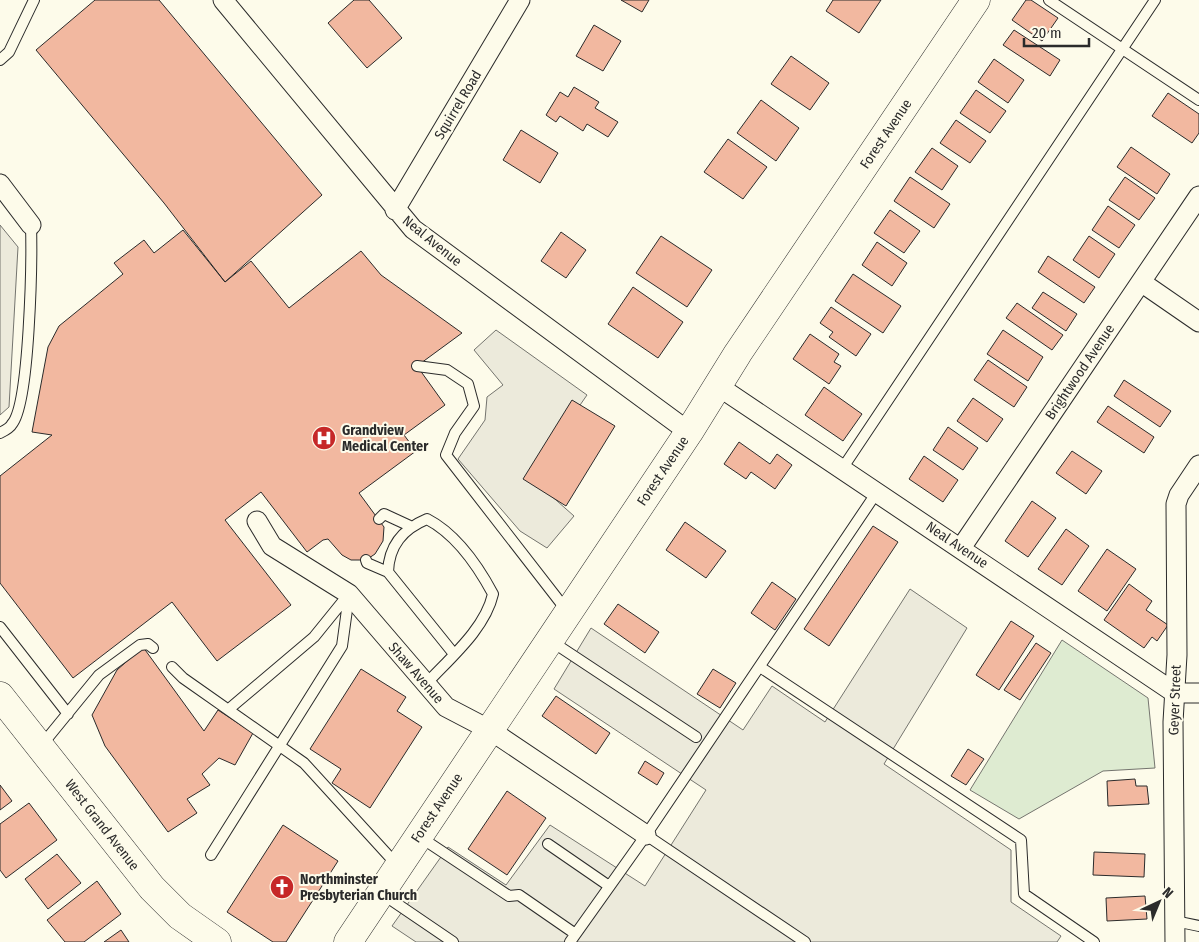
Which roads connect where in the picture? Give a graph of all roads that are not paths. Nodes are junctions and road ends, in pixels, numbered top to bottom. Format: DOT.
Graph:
graph roads {
  1 [pos="34,0"];
  2 [pos="223,0"];
  3 [pos="520,0"];
  4 [pos="976,0"];
  5 [pos="1050,0"];
  6 [pos="1156,0"];
  7 [pos="1123,49"];
  8 [pos="0,60"];
  9 [pos="1199,100"];
  10 [pos="0,184"];
  11 [pos="1199,196"];
  12 [pos="395,210"];
  13 [pos="31,225"];
  14 [pos="1141,282"];
  15 [pos="1199,322"];
  16 [pos="417,366"];
  17 [pos="718,386"];
  18 [pos="689,432"];
  19 [pos="0,433"];
  20 [pos="1199,465"];
  21 [pos="842,469"];
  22 [pos="877,492"];
  23 [pos="1178,495"];
  24 [pos="1199,495"];
  25 [pos="379,518"];
  26 [pos="257,521"];
  27 [pos="410,526"];
  28 [pos="961,548"];
  29 [pos="366,560"];
  30 [pos="388,572"];
  31 [pos="349,594"];
  32 [pos="568,613"];
  33 [pos="0,627"];
  34 [pos="550,640"];
  35 [pos="153,648"];
  36 [pos="454,654"];
  37 [pos="172,667"];
  38 [pos="760,667"];
  39 [pos="426,684"];
  40 [pos="1175,693"];
  41 [pos="1199,693"];
  42 [pos="0,696"];
  43 [pos="229,708"];
  44 [pos="68,714"];
  45 [pos="490,730"];
  46 [pos="696,738"];
  47 [pos="281,746"];
  48 [pos="40,747"];
  49 [pos="646,835"];
  50 [pos="418,836"];
  51 [pos="548,844"];
  52 [pos="211,856"];
  53 [pos="398,866"];
  54 [pos="609,886"];
  55 [pos="152,888"];
  56 [pos="381,892"];
  57 [pos="1175,921"];
  58 [pos="1199,926"];
  59 [pos="572,938"];
  60 [pos="190,942"];
  61 [pos="217,942"];
  62 [pos="348,942"];
  63 [pos="453,942"];
  64 [pos="805,942"];
  65 [pos="1094,942"];
  66 [pos="1175,942"];
  1 -- 8 [label="lane"];
  2 -- 12 [label="street, Neal Avenue"];
  3 -- 12 [label="street, Squirrel Road"];
  4 -- 17 [label="street, Forest Avenue"];
  5 -- 7 [label="lane"];
  6 -- 7 [label="lane"];
  7 -- 9 [label="lane"];
  7 -- 21 [label="lane"];
  10 -- 13 [label="street"];
  11 -- 14 [label="street, Brightwood Avenue"];
  12 -- 18 [label="street, Neal Avenue"];
  13 -- 19 [label="lane"];
  14 -- 15 [label="street"];
  14 -- 28 [label="street, Brightwood Avenue"];
  16 -- 32 [label="lane"];
  17 -- 18 [label="street, Forest Avenue"];
  17 -- 21 [label="street, Neal Avenue"];
  18 -- 32 [label="street, Forest Avenue"];
  20 -- 23 [label="street"];
  21 -- 22 [label="street, Neal Avenue"];
  22 -- 28 [label="street, Neal Avenue"];
  22 -- 38 [label="lane"];
  23 -- 24 [label="street"];
  23 -- 40 [label="street, Geyer Street"];
  25 -- 27 [label="lane"];
  26 -- 31 [label="street, Shaw Avenue"];
  27 -- 30 [label="lane"];
  27 -- 36 [label="lane"];
  28 -- 40 [label="street, Neal Avenue"];
  29 -- 30 [label="lane"];
  30 -- 36 [label="lane"];
  31 -- 39 [label="street, Shaw Avenue"];
  31 -- 43 [label="lane"];
  31 -- 47 [label="lane"];
  32 -- 34 [label="street, Forest Avenue"];
  33 -- 44 [label="lane"];
  34 -- 45 [label="street, Forest Avenue"];
  34 -- 46 [label="lane"];
  35 -- 44 [label="lane"];
  36 -- 39 [label="lane"];
  37 -- 43 [label="lane"];
  38 -- 49 [label="lane"];
  38 -- 65 [label="lane"];
  39 -- 45 [label="street, Shaw Avenue"];
  40 -- 41 [label="street"];
  40 -- 57 [label="street, Geyer Street"];
  42 -- 48 [label="street, West Grand Avenue"];
  43 -- 47 [label="lane"];
  44 -- 48 [label="lane"];
  45 -- 49 [label="street, Shaw Avenue"];
  45 -- 50 [label="street, Forest Avenue"];
  47 -- 52 [label="lane"];
  47 -- 53 [label="lane"];
  48 -- 55 [label="street, West Grand Avenue"];
  49 -- 54 [label="lane"];
  49 -- 64 [label="lane"];
  50 -- 53 [label="street, Forest Avenue"];
  50 -- 59 [label="lane"];
  51 -- 54 [label="lane"];
  53 -- 56 [label="street, Forest Avenue"];
  54 -- 59 [label="lane"];
  55 -- 60 [label="street"];
  55 -- 61 [label="street, West Grand Avenue"];
  56 -- 62 [label="street, Forest Avenue"];
  56 -- 63 [label="lane"];
  57 -- 58 [label="lane"];
  57 -- 66 [label="street, Geyer Street"];
}
